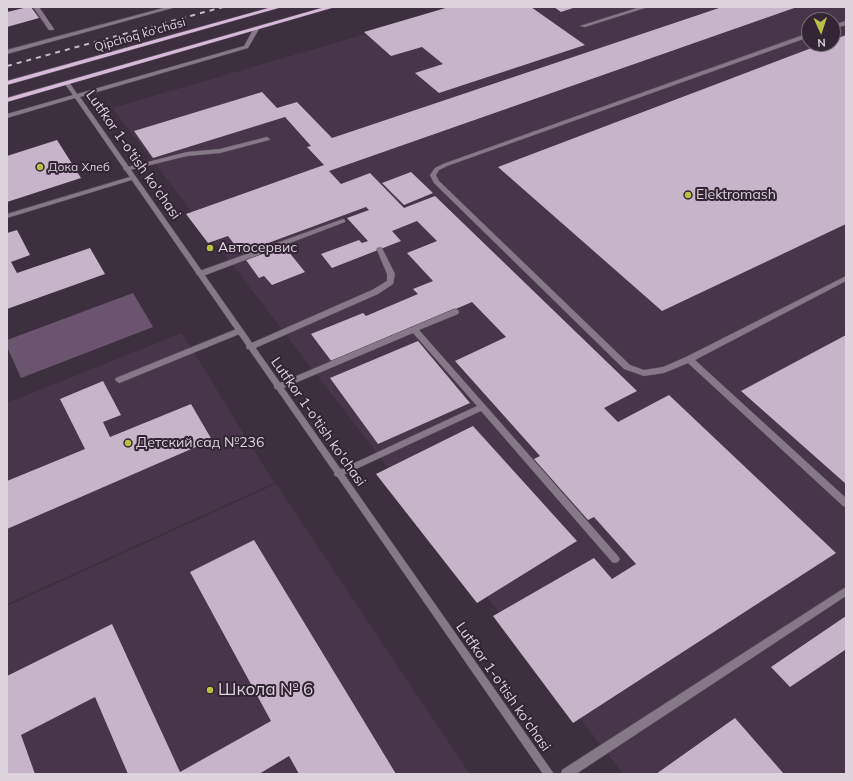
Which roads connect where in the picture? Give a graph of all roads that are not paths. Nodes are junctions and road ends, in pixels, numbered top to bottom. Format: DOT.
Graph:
graph roads {
  1 [pos="36,7"];
  2 [pos="173,7"];
  3 [pos="279,7"];
  4 [pos="332,7"];
  5 [pos="645,7"];
  6 [pos="244,17"];
  7 [pos="583,26"];
  8 [pos="51,29"];
  9 [pos="256,29"];
  10 [pos="801,38"];
  11 [pos="7,52"];
  12 [pos="7,83"];
  13 [pos="67,83"];
  14 [pos="76,96"];
  15 [pos="7,100"];
  16 [pos="7,116"];
  17 [pos="267,139"];
  18 [pos="126,169"];
  19 [pos="133,178"];
  20 [pos="7,216"];
  21 [pos="343,220"];
  22 [pos="380,250"];
  23 [pos="200,274"];
  24 [pos="846,278"];
  25 [pos="456,312"];
  26 [pos="414,329"];
  27 [pos="239,331"];
  28 [pos="250,347"];
  29 [pos="689,359"];
  30 [pos="119,380"];
  31 [pos="278,386"];
  32 [pos="482,407"];
  33 [pos="338,474"];
  34 [pos="846,503"];
  35 [pos="615,559"];
  36 [pos="846,591"];
  37 [pos="549,774"];
  38 [pos="566,774"];
  1 -- 8 [label="street"];
  2 -- 11 [label="street"];
  3 -- 6 [label="main road, Qipchoq ko'chasi"];
  4 -- 9 [label="main road, Qipchoq ko'chasi"];
  5 -- 7 [label="street"];
  6 -- 9 [label="main road"];
  6 -- 12 [label="main road, Qipchoq ko'chasi"];
  9 -- 13 [label="main road, Qipchoq ko'chasi"];
  9 -- 14 [label="street"];
  10 -- 29 [label="street"];
  13 -- 14 [label="street, Lutfkor 1-o'tish ko'chasi"];
  13 -- 15 [label="main road, Qipchoq ko'chasi"];
  14 -- 16 [label="street"];
  14 -- 18 [label="street, Lutfkor 1-o'tish ko'chasi"];
  17 -- 18 [label="street"];
  18 -- 19 [label="street, Lutfkor 1-o'tish ko'chasi"];
  19 -- 20 [label="street"];
  19 -- 23 [label="street, Lutfkor 1-o'tish ko'chasi"];
  21 -- 23 [label="street"];
  22 -- 28 [label="street"];
  23 -- 27 [label="street, Lutfkor 1-o'tish ko'chasi"];
  24 -- 29 [label="street"];
  25 -- 26 [label="street"];
  26 -- 31 [label="street"];
  26 -- 32 [label="street"];
  27 -- 28 [label="street, Lutfkor 1-o'tish ko'chasi"];
  27 -- 30 [label="street"];
  28 -- 31 [label="street, Lutfkor 1-o'tish ko'chasi"];
  29 -- 34 [label="street"];
  31 -- 33 [label="street, Lutfkor 1-o'tish ko'chasi"];
  32 -- 33 [label="street"];
  32 -- 35 [label="street"];
  33 -- 37 [label="street, Lutfkor 1-o'tish ko'chasi"];
  36 -- 38 [label="street"];
}
